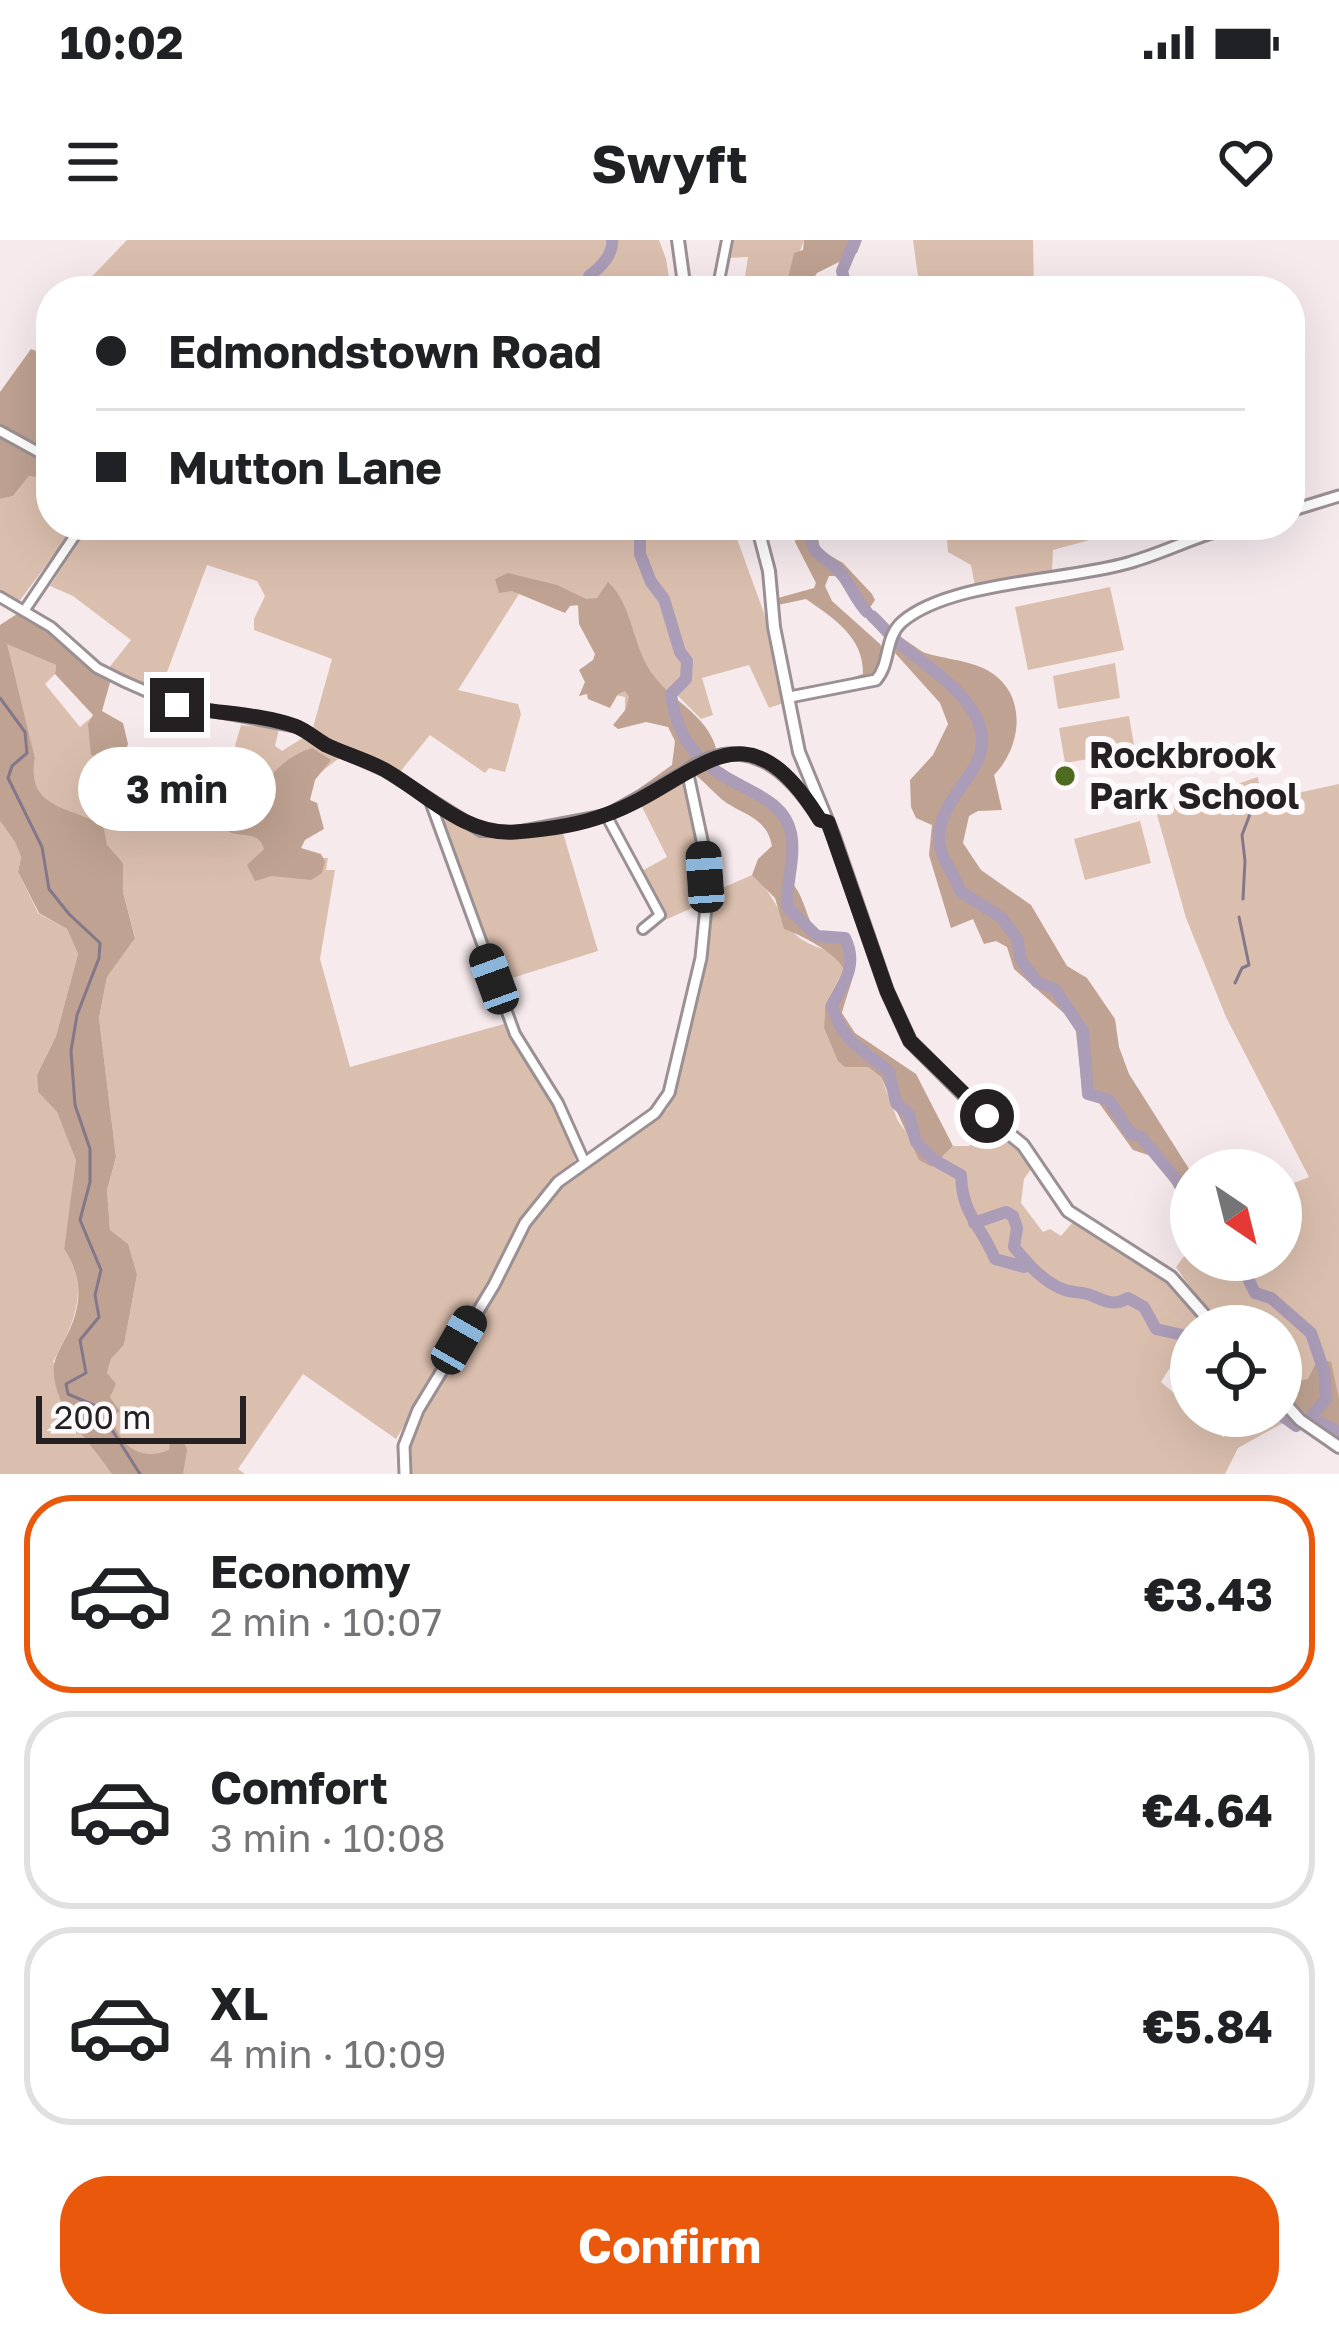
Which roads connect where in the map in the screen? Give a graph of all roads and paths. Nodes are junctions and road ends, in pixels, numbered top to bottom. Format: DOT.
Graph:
graph roads {
  1 [pos="677,240"];
  2 [pos="727,240"];
  3 [pos="683,276"];
  4 [pos="719,276"];
  5 [pos="0,430"];
  6 [pos="36,450"];
  7 [pos="1339,496"];
  8 [pos="1305,506"];
  9 [pos="72,540"];
  10 [pos="761,540"];
  11 [pos="1185,540"];
  12 [pos="0,597"];
  13 [pos="24,611"];
  14 [pos="790,697"];
  15 [pos="691,767"];
  16 [pos="430,801"];
  17 [pos="606,815"];
  18 [pos="828,822"];
  19 [pos="643,929"];
  20 [pos="584,1161"];
  21 [pos="1196,1305"];
  22 [pos="1302,1421"];
  23 [pos="1339,1447"];
  24 [pos="405,1474"];
  1 -- 3 [label="main road"];
  2 -- 4 [label="street"];
  5 -- 6 [label="street"];
  7 -- 8 [label="street"];
  9 -- 13 [label="street"];
  10 -- 14 [label="main road"];
  11 -- 14 [label="street"];
  12 -- 13 [label="street"];
  13 -- 16 [label="street"];
  14 -- 18 [label="main road"];
  15 -- 17 [label="street"];
  15 -- 18 [label="street"];
  15 -- 20 [label="street"];
  16 -- 17 [label="street"];
  16 -- 20 [label="street"];
  17 -- 19 [label="street"];
  18 -- 21 [label="main road"];
  20 -- 24 [label="street"];
  22 -- 23 [label="main road"];
}
